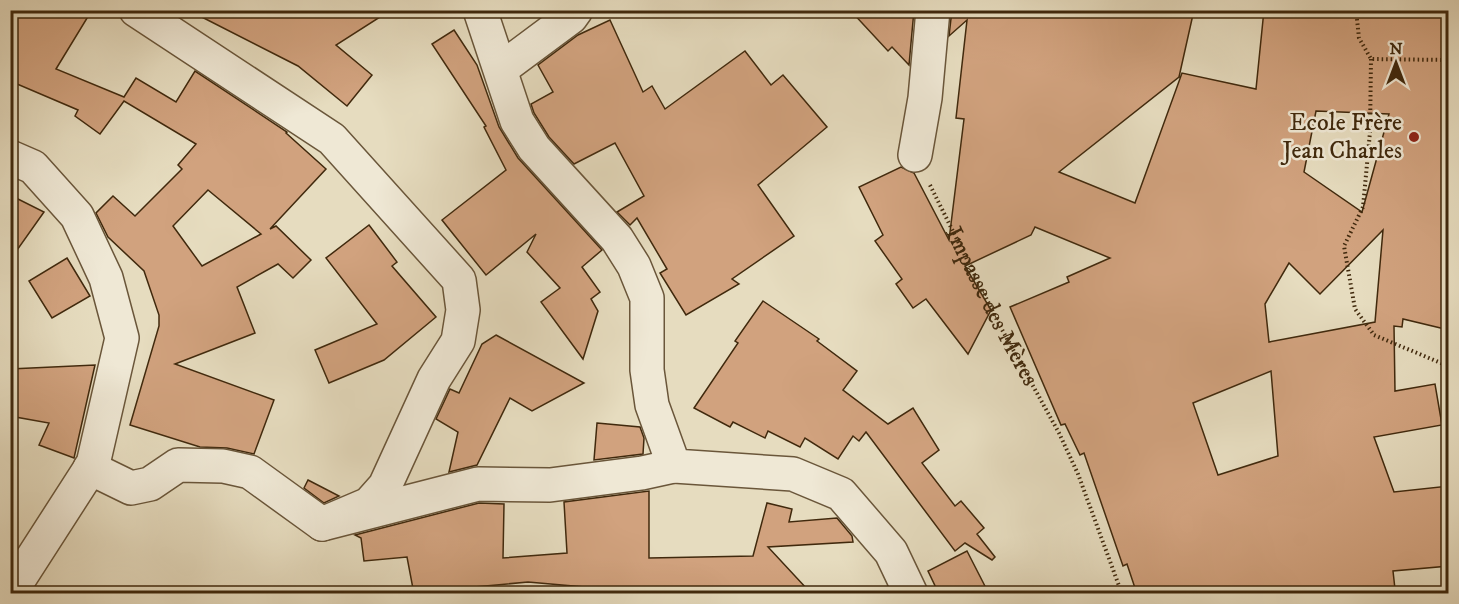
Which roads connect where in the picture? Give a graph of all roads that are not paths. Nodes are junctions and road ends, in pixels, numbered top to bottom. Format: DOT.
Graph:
graph roads {
  1 [pos="136,10"];
  2 [pos="480,10"];
  3 [pos="576,10"];
  4 [pos="933,10"];
  5 [pos="501,69"];
  6 [pos="915,155"];
  7 [pos="10,157"];
  8 [pos="674,466"];
  9 [pos="90,468"];
  10 [pos="322,524"];
  11 [pos="10,592"];
  12 [pos="911,594"];
  1 -- 10 [label="street"];
  2 -- 5 [label="street"];
  3 -- 5 [label="street"];
  4 -- 6 [label="street"];
  5 -- 8 [label="street"];
  7 -- 9 [label="street"];
  8 -- 10 [label="street"];
  8 -- 12 [label="street"];
  9 -- 10 [label="street"];
  9 -- 11 [label="street"];
}
